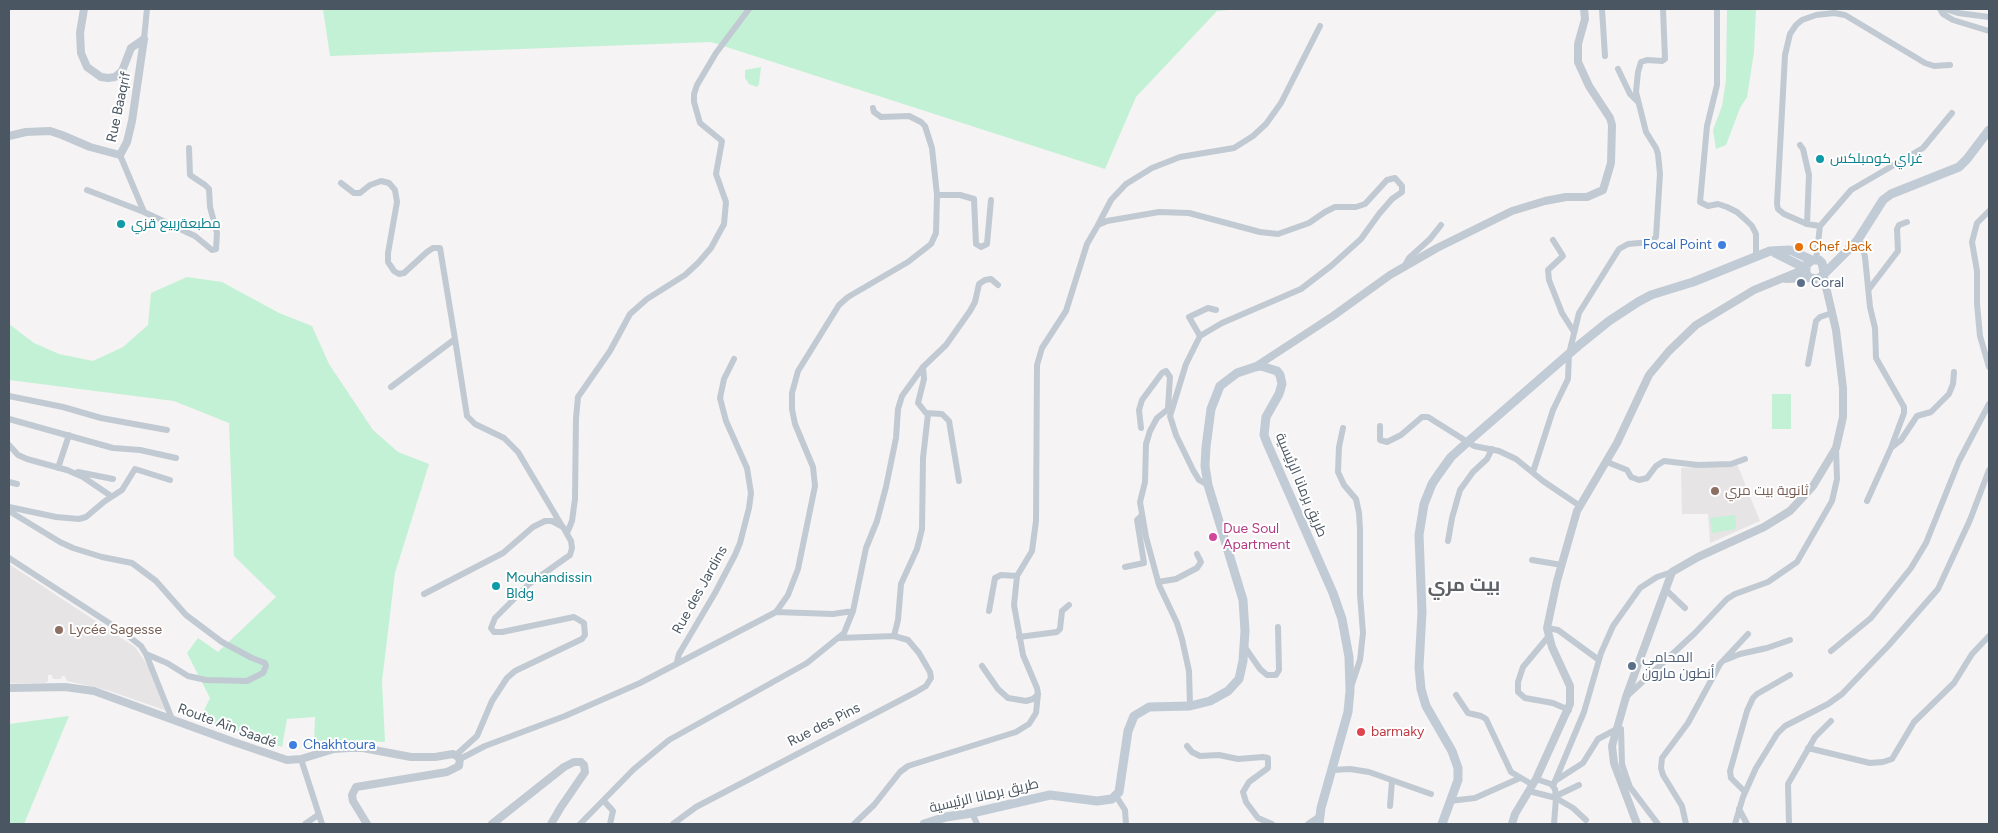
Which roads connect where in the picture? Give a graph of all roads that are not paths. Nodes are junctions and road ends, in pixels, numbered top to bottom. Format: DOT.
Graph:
graph roads {
  1 [pos="84,9"];
  2 [pos="147,9"];
  3 [pos="749,9"];
  4 [pos="1584,9"];
  5 [pos="1602,9"];
  6 [pos="1663,9"];
  7 [pos="1717,9"];
  8 [pos="1940,9"];
  9 [pos="1946,9"];
  10 [pos="1989,17"];
  11 [pos="1320,26"];
  12 [pos="1989,31"];
  13 [pos="144,39"];
  14 [pos="1605,56"];
  15 [pos="1950,65"];
  16 [pos="1618,69"];
  17 [pos="1637,101"];
  18 [pos="873,108"];
  19 [pos="1952,112"];
  20 [pos="1989,130"];
  21 [pos="9,136"];
  22 [pos="1800,145"];
  23 [pos="189,148"];
  24 [pos="120,155"];
  25 [pos="341,183"];
  26 [pos="87,190"];
  27 [pos="937,196"];
  28 [pos="991,200"];
  29 [pos="1989,211"];
  30 [pos="144,212"];
  31 [pos="1907,222"];
  32 [pos="1807,224"];
  33 [pos="1098,225"];
  34 [pos="1441,225"];
  35 [pos="1820,226"];
  36 [pos="1553,240"];
  37 [pos="1857,242"];
  38 [pos="1770,251"];
  39 [pos="1841,255"];
  40 [pos="1756,256"];
  41 [pos="1815,260"];
  42 [pos="1404,267"];
  43 [pos="1805,269"];
  44 [pos="1818,276"];
  45 [pos="1779,279"];
  46 [pos="998,285"];
  47 [pos="1869,289"];
  48 [pos="1216,310"];
  49 [pos="1832,312"];
  50 [pos="1574,332"];
  51 [pos="1200,336"];
  52 [pos="455,339"];
  53 [pos="1569,354"];
  54 [pos="734,358"];
  55 [pos="1808,364"];
  56 [pos="1255,367"];
  57 [pos="1989,367"];
  58 [pos="923,368"];
  59 [pos="1954,372"];
  60 [pos="391,387"];
  61 [pos="9,396"];
  62 [pos="1989,404"];
  63 [pos="1170,407"];
  64 [pos="928,414"];
  65 [pos="9,419"];
  66 [pos="1380,426"];
  67 [pos="1140,428"];
  68 [pos="1343,428"];
  69 [pos="167,430"];
  70 [pos="69,435"];
  71 [pos="1466,443"];
  72 [pos="9,445"];
  73 [pos="1836,448"];
  74 [pos="1891,448"];
  75 [pos="1492,449"];
  76 [pos="176,458"];
  77 [pos="1745,459"];
  78 [pos="1606,462"];
  79 [pos="58,468"];
  80 [pos="66,470"];
  81 [pos="1989,470"];
  82 [pos="1533,472"];
  83 [pos="113,478"];
  84 [pos="170,480"];
  85 [pos="959,481"];
  86 [pos="9,482"];
  87 [pos="17,484"];
  88 [pos="1208,485"];
  89 [pos="111,496"];
  90 [pos="1866,500"];
  91 [pos="1580,506"];
  92 [pos="9,509"];
  93 [pos="1142,515"];
  94 [pos="563,527"];
  95 [pos="567,533"];
  96 [pos="1448,541"];
  97 [pos="1197,554"];
  98 [pos="9,558"];
  99 [pos="1532,560"];
  100 [pos="1562,565"];
  101 [pos="1125,567"];
  102 [pos="1672,572"];
  103 [pos="1017,576"];
  104 [pos="1158,582"];
  105 [pos="1665,589"];
  106 [pos="424,594"];
  107 [pos="1068,605"];
  108 [pos="1685,608"];
  109 [pos="853,611"];
  110 [pos="989,611"];
  111 [pos="776,612"];
  112 [pos="842,613"];
  113 [pos="851,620"];
  114 [pos="1278,627"];
  115 [pos="1547,632"];
  116 [pos="1748,634"];
  117 [pos="894,636"];
  118 [pos="1989,636"];
  119 [pos="1019,637"];
  120 [pos="840,638"];
  121 [pos="1790,640"];
  122 [pos="1244,646"];
  123 [pos="1831,651"];
  124 [pos="146,654"];
  125 [pos="1599,660"];
  126 [pos="677,662"];
  127 [pos="1720,664"];
  128 [pos="982,666"];
  129 [pos="1790,675"];
  130 [pos="9,688"];
  131 [pos="1350,691"];
  132 [pos="1038,694"];
  133 [pos="1456,695"];
  134 [pos="1626,697"];
  135 [pos="1190,706"];
  136 [pos="1569,710"];
  137 [pos="172,719"];
  138 [pos="1831,721"];
  139 [pos="1617,729"];
  140 [pos="1187,746"];
  141 [pos="1808,748"];
  142 [pos="458,757"];
  143 [pos="301,759"];
  144 [pos="1332,770"];
  145 [pos="1520,778"];
  146 [pos="1392,781"];
  147 [pos="1554,784"];
  148 [pos="1532,785"];
  149 [pos="1579,785"];
  150 [pos="1745,792"];
  151 [pos="1431,794"];
  152 [pos="1116,796"];
  153 [pos="1556,797"];
  154 [pos="604,801"];
  155 [pos="1450,801"];
  156 [pos="1390,806"];
  157 [pos="1739,809"];
  158 [pos="972,813"];
  159 [pos="318,815"];
  160 [pos="1319,820"];
  161 [pos="1586,820"];
  162 [pos="305,824"];
  163 [pos="322,824"];
  164 [pos="366,824"];
  165 [pos="492,824"];
  166 [pos="551,824"];
  167 [pos="580,824"];
  168 [pos="610,824"];
  169 [pos="673,824"];
  170 [pos="854,824"];
  171 [pos="924,824"];
  172 [pos="977,824"];
  173 [pos="1126,824"];
  174 [pos="1272,824"];
  175 [pos="1308,824"];
  176 [pos="1442,824"];
  177 [pos="1512,824"];
  178 [pos="1554,824"];
  179 [pos="1637,824"];
  180 [pos="1658,824"];
  181 [pos="1686,824"];
  182 [pos="1735,824"];
  183 [pos="1747,824"];
  184 [pos="1789,824"];
  1 -- 13 [label="street"];
  2 -- 13 [label="street"];
  3 -- 95 [label="street"];
  4 -- 42 [label="street"];
  5 -- 14 [label="street"];
  6 -- 17 [label="street"];
  7 -- 40 [label="street"];
  8 -- 12 [label="street"];
  9 -- 10 [label="street"];
  11 -- 33 [label="street"];
  13 -- 24 [label="street, Rue Baaqrif"];
  15 -- 32 [label="street"];
  16 -- 17 [label="street"];
  17 -- 50 [label="street"];
  18 -- 27 [label="street"];
  19 -- 35 [label="street"];
  20 -- 37 [label="main road"];
  21 -- 24 [label="street, Rue Baaqrif"];
  22 -- 32 [label="street"];
  23 -- 30 [label="street"];
  24 -- 30 [label="street"];
  25 -- 52 [label="street"];
  26 -- 30 [label="street"];
  27 -- 28 [label="street"];
  27 -- 111 [label="street"];
  29 -- 57 [label="street"];
  31 -- 47 [label="street"];
  32 -- 35 [label="street"];
  33 -- 51 [label="street"];
  33 -- 103 [label="street"];
  34 -- 42 [label="street"];
  35 -- 41 [label="street"];
  36 -- 50 [label="street"];
  37 -- 39 [label="main road"];
  37 -- 47 [label="street"];
  38 -- 40 [label="main road"];
  38 -- 41 [label="main road"];
  38 -- 43 [label="main road"];
  39 -- 41 [label="main road"];
  39 -- 44 [label="main road"];
  40 -- 53 [label="main road"];
  41 -- 43 [label="main road"];
  41 -- 44 [label="main road"];
  42 -- 56 [label="street"];
  43 -- 44 [label="main road"];
  43 -- 45 [label="street"];
  44 -- 45 [label="street"];
  44 -- 49 [label="street"];
  45 -- 78 [label="street"];
  46 -- 58 [label="street"];
  47 -- 74 [label="street"];
  48 -- 51 [label="street"];
  49 -- 55 [label="street"];
  49 -- 73 [label="street"];
  50 -- 53 [label="street"];
  51 -- 63 [label="street"];
  52 -- 60 [label="street"];
  52 -- 94 [label="street"];
  53 -- 71 [label="main road"];
  53 -- 82 [label="street"];
  54 -- 126 [label="street, Rue des Jardins"];
  56 -- 88 [label="main road"];
  56 -- 131 [label="main road, طريق برمانا الرئيسية"];
  58 -- 64 [label="street"];
  58 -- 109 [label="street"];
  59 -- 74 [label="street"];
  61 -- 69 [label="street"];
  62 -- 123 [label="street"];
  63 -- 67 [label="street"];
  63 -- 88 [label="street"];
  63 -- 93 [label="street"];
  64 -- 85 [label="street"];
  64 -- 117 [label="street"];
  65 -- 70 [label="street"];
  66 -- 71 [label="street"];
  68 -- 131 [label="street"];
  70 -- 76 [label="street"];
  70 -- 79 [label="street"];
  71 -- 75 [label="street"];
  71 -- 155 [label="main road"];
  72 -- 79 [label="street"];
  73 -- 102 [label="street"];
  73 -- 134 [label="street"];
  74 -- 90 [label="street"];
  75 -- 82 [label="street"];
  75 -- 96 [label="street"];
  77 -- 78 [label="street"];
  78 -- 91 [label="street"];
  79 -- 80 [label="street"];
  80 -- 83 [label="street"];
  80 -- 89 [label="street"];
  81 -- 150 [label="street"];
  82 -- 91 [label="street"];
  84 -- 89 [label="street"];
  86 -- 87 [label="street"];
  88 -- 122 [label="main road"];
  89 -- 92 [label="street"];
  91 -- 100 [label="street"];
  92 -- 124 [label="street"];
  93 -- 101 [label="street"];
  93 -- 104 [label="street"];
  94 -- 95 [label="street"];
  94 -- 106 [label="street"];
  95 -- 142 [label="street"];
  97 -- 104 [label="street"];
  98 -- 124 [label="street"];
  99 -- 100 [label="street"];
  100 -- 115 [label="street"];
  102 -- 105 [label="street"];
  102 -- 125 [label="street"];
  103 -- 110 [label="street"];
  103 -- 119 [label="street"];
  104 -- 135 [label="street"];
  105 -- 108 [label="street"];
  105 -- 134 [label="street"];
  107 -- 119 [label="street"];
  109 -- 112 [label="street"];
  109 -- 113 [label="street"];
  111 -- 112 [label="street"];
  111 -- 126 [label="street"];
  112 -- 113 [label="street"];
  113 -- 120 [label="street"];
  114 -- 122 [label="street"];
  115 -- 125 [label="street"];
  115 -- 136 [label="street"];
  115 -- 136 [label="street"];
  116 -- 127 [label="street"];
  117 -- 120 [label="street"];
  117 -- 169 [label="street, Rue des Pins"];
  118 -- 141 [label="street"];
  119 -- 132 [label="street"];
  120 -- 154 [label="street"];
  121 -- 127 [label="street"];
  122 -- 135 [label="main road"];
  124 -- 137 [label="street"];
  125 -- 147 [label="street"];
  126 -- 142 [label="street"];
  127 -- 181 [label="street"];
  128 -- 132 [label="street"];
  129 -- 150 [label="street"];
  130 -- 137 [label="street, Route Aïn Saadé"];
  131 -- 144 [label="main road, طريق برمانا الرئيسية"];
  132 -- 170 [label="street"];
  133 -- 145 [label="street"];
  134 -- 139 [label="street"];
  135 -- 152 [label="main road"];
  136 -- 148 [label="street"];
  137 -- 143 [label="street, Route Aïn Saadé"];
  138 -- 141 [label="street"];
  139 -- 147 [label="street"];
  139 -- 179 [label="street"];
  139 -- 180 [label="street"];
  140 -- 174 [label="street"];
  141 -- 184 [label="street"];
  142 -- 143 [label="street, Route Aïn Saadé"];
  142 -- 164 [label="street"];
  143 -- 159 [label="street"];
  144 -- 146 [label="street"];
  144 -- 160 [label="main road, طريق برمانا الرئيسية"];
  145 -- 148 [label="street"];
  145 -- 155 [label="street"];
  146 -- 151 [label="street"];
  146 -- 156 [label="street"];
  147 -- 148 [label="street"];
  147 -- 153 [label="street"];
  148 -- 153 [label="street"];
  148 -- 177 [label="street"];
  149 -- 153 [label="street"];
  150 -- 157 [label="street"];
  152 -- 158 [label="main road, طريق برمانا الرئيسية"];
  152 -- 173 [label="street"];
  153 -- 161 [label="street"];
  153 -- 178 [label="street"];
  154 -- 167 [label="street"];
  154 -- 168 [label="street"];
  155 -- 176 [label="main road"];
  157 -- 182 [label="street"];
  157 -- 183 [label="street"];
  158 -- 171 [label="main road, طريق برمانا الرئيسية"];
  158 -- 172 [label="street"];
  159 -- 162 [label="street"];
  159 -- 163 [label="street"];
  160 -- 175 [label="street"];
  165 -- 166 [label="street"];
}
